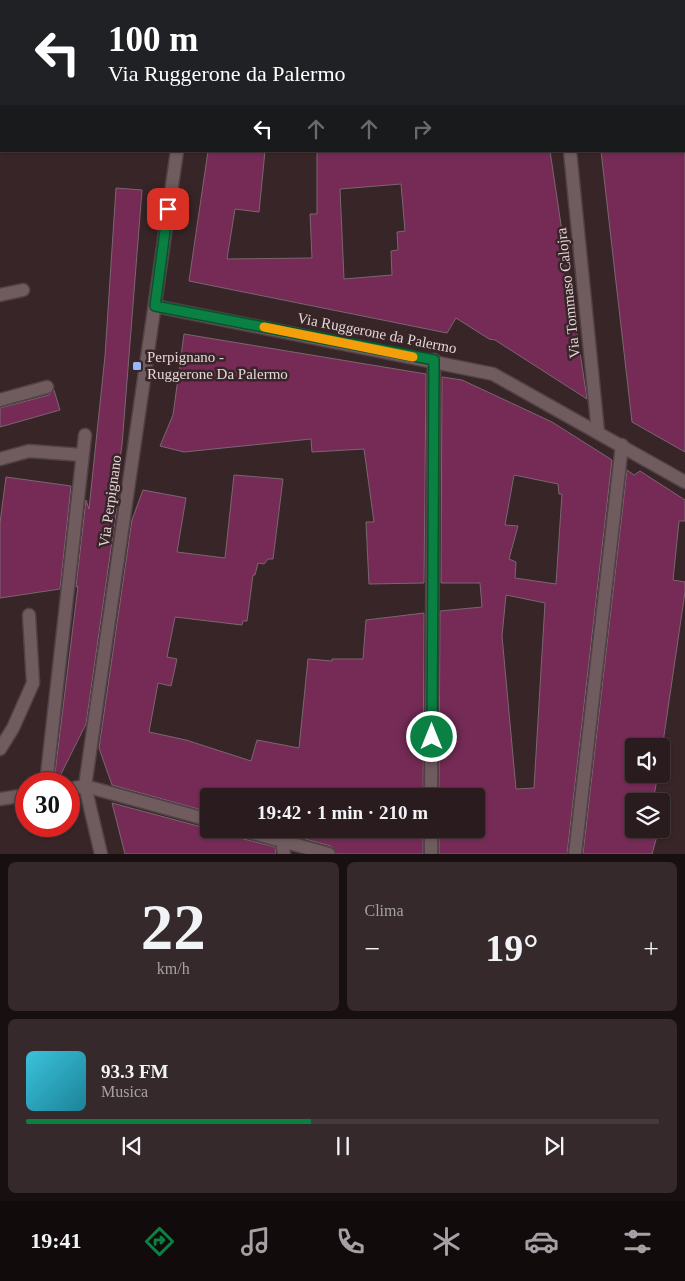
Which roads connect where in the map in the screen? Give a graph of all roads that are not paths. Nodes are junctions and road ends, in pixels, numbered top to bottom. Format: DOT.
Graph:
graph roads {
  1 [pos="176,152"];
  2 [pos="570,152"];
  3 [pos="24,290"];
  4 [pos="0,295"];
  5 [pos="155,306"];
  6 [pos="434,360"];
  7 [pos="47,388"];
  8 [pos="0,400"];
  9 [pos="598,432"];
  10 [pos="85,435"];
  11 [pos="622,445"];
  12 [pos="82,456"];
  13 [pos="0,459"];
  14 [pos="685,482"];
  15 [pos="29,615"];
  16 [pos="0,748"];
  17 [pos="47,772"];
  18 [pos="85,786"];
  19 [pos="80,787"];
  20 [pos="431,788"];
  21 [pos="15,797"];
  22 [pos="0,799"];
  23 [pos="200,818"];
  24 [pos="261,838"];
  25 [pos="431,838"];
  26 [pos="283,847"];
  27 [pos="101,854"];
  28 [pos="329,854"];
  29 [pos="431,854"];
  30 [pos="575,854"];
  1 -- 5 [label="street, Via Perpignano"];
  2 -- 9 [label="street, Via Tommaso Calojra"];
  3 -- 4 [label="street"];
  5 -- 6 [label="street, Via Ruggerone da Palermo"];
  5 -- 18 [label="street, Via Perpignano"];
  6 -- 9 [label="street, Via Ruggerone da Palermo"];
  6 -- 20 [label="street"];
  7 -- 8 [label="street"];
  9 -- 11 [label="street, Via Ruggerone da Palermo"];
  10 -- 12 [label="street"];
  11 -- 14 [label="street, Via Ruggerone da Palermo"];
  11 -- 30 [label="street"];
  12 -- 13 [label="street"];
  12 -- 17 [label="street"];
  15 -- 16 [label="street"];
  18 -- 19 [label="street"];
  18 -- 23 [label="street"];
  18 -- 27 [label="street, Via Perpignano"];
  21 -- 22 [label="street"];
  24 -- 26 [label="street"];
  25 -- 29 [label="street"];
  26 -- 28 [label="street"];
}
